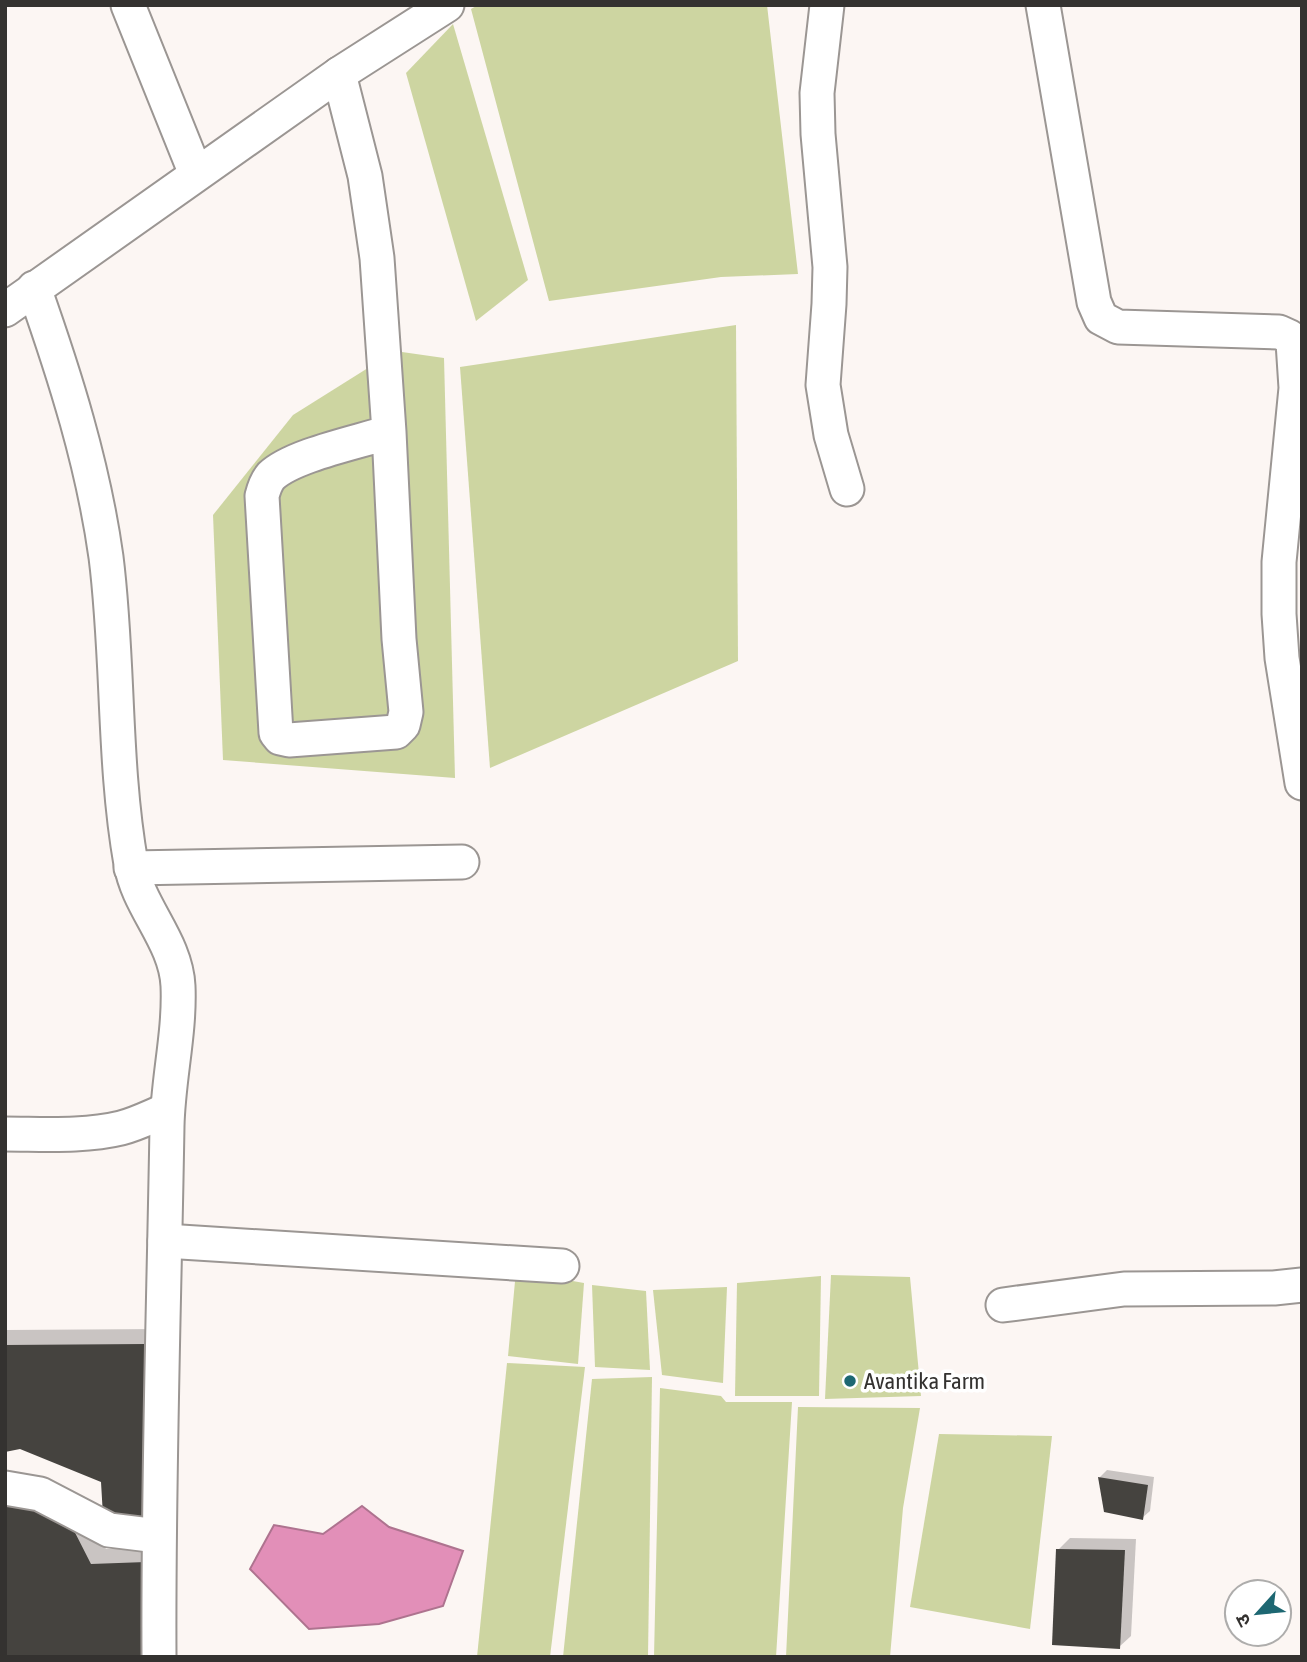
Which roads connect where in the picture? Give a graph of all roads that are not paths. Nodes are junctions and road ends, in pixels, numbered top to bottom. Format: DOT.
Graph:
graph roads {
  1 [pos="128,5"];
  2 [pos="447,5"];
  3 [pos="827,5"];
  4 [pos="1043,5"];
  5 [pos="339,74"];
  6 [pos="196,174"];
  7 [pos="34,288"];
  8 [pos="5,310"];
  9 [pos="389,432"];
  10 [pos="847,489"];
  11 [pos="1302,783"];
  12 [pos="462,862"];
  13 [pos="131,868"];
  14 [pos="167,1110"];
  15 [pos="5,1134"];
  16 [pos="165,1241"];
  17 [pos="562,1266"];
  18 [pos="1302,1285"];
  19 [pos="1003,1305"];
  20 [pos="5,1488"];
  21 [pos="159,1536"];
  22 [pos="159,1657"];
  1 -- 6 [label="street"];
  2 -- 5 [label="street"];
  3 -- 10 [label="street"];
  4 -- 11 [label="street"];
  5 -- 6 [label="street"];
  5 -- 9 [label="street"];
  6 -- 7 [label="street"];
  7 -- 8 [label="street"];
  7 -- 13 [label="street"];
  9 -- 9 [label="street"];
  12 -- 13 [label="street"];
  13 -- 14 [label="street"];
  14 -- 15 [label="street"];
  14 -- 16 [label="street"];
  16 -- 17 [label="street"];
  16 -- 21 [label="street"];
  18 -- 19 [label="street"];
  20 -- 21 [label="street"];
  21 -- 22 [label="street"];
}
